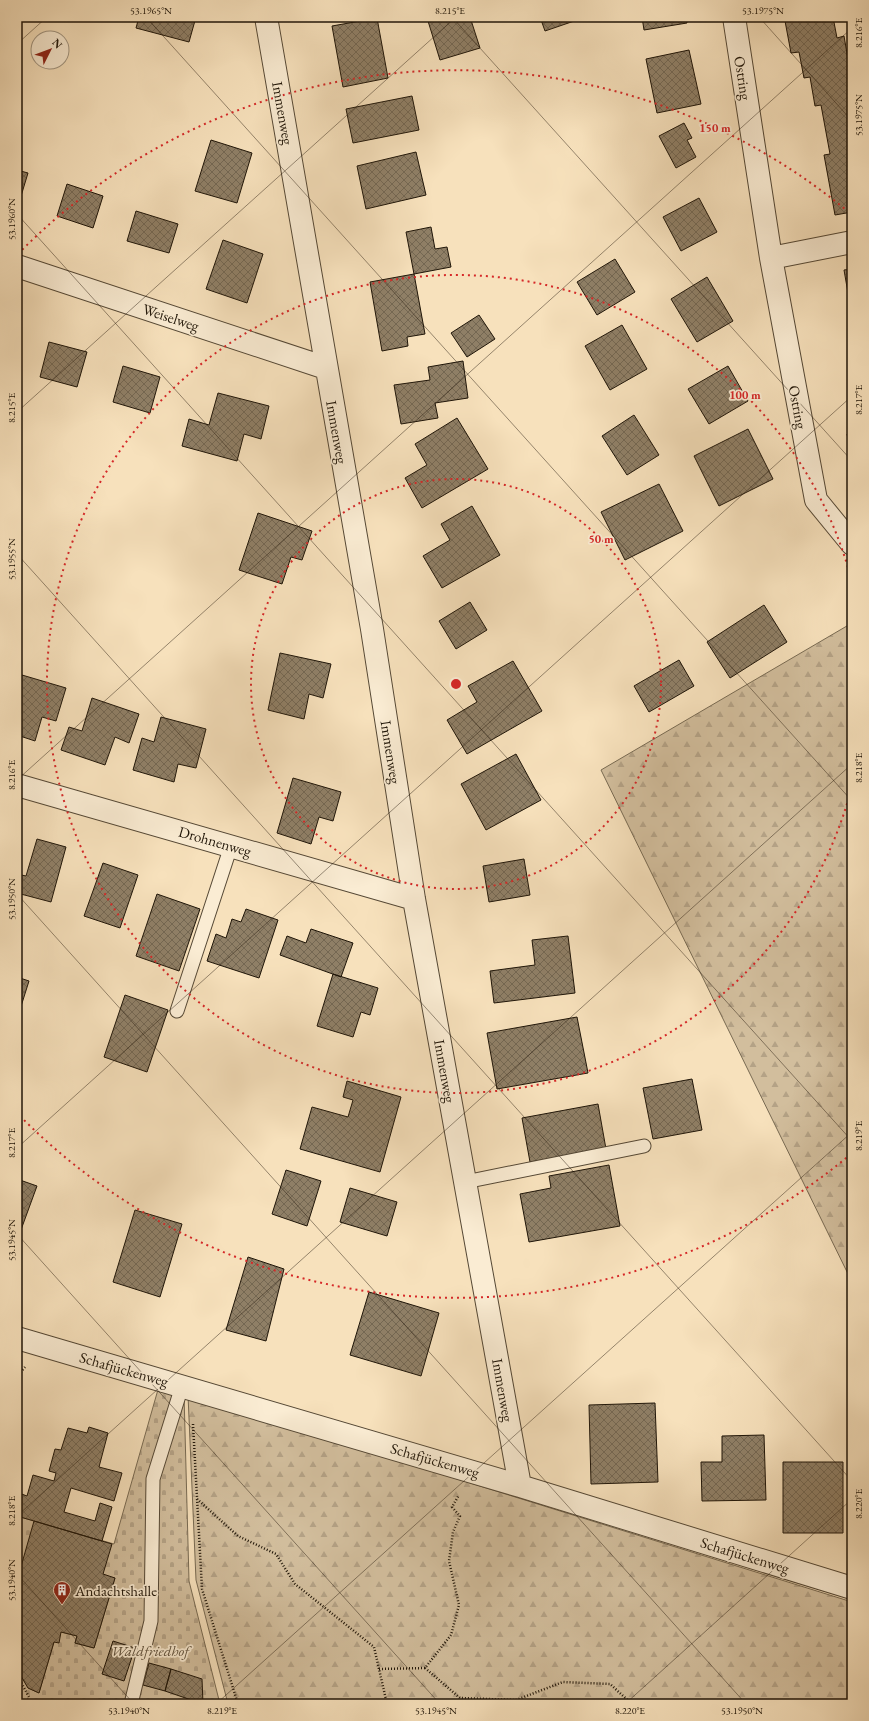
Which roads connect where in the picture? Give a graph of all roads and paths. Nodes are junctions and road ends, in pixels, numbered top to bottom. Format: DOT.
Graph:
graph roads {
  1 [pos="266,17"];
  2 [pos="734,17"];
  3 [pos="852,242"];
  4 [pos="771,258"];
  5 [pos="17,266"];
  6 [pos="326,368"];
  7 [pos="852,544"];
  8 [pos="17,784"];
  9 [pos="231,846"];
  10 [pos="414,899"];
  11 [pos="177,1011"];
  12 [pos="644,1146"];
  13 [pos="465,1182"];
  14 [pos="17,1338"];
  15 [pos="187,1388"];
  16 [pos="472,1471"];
  17 [pos="520,1486"];
  18 [pos="197,1499"];
  19 [pos="852,1588"];
  20 [pos="425,1668"];
  21 [pos="379,1669"];
  22 [pos="17,1675"];
  23 [pos="27,1704"];
  24 [pos="131,1704"];
  25 [pos="238,1704"];
  26 [pos="387,1704"];
  27 [pos="632,1704"];
  1 -- 6 [label="street, Immenweg"];
  2 -- 4 [label="street, Ostring"];
  3 -- 4 [label="street"];
  4 -- 7 [label="street, Ostring"];
  5 -- 6 [label="street, Weiselweg"];
  6 -- 10 [label="street, Immenweg"];
  8 -- 9 [label="street, Drohnenweg"];
  9 -- 10 [label="street, Drohnenweg"];
  9 -- 11 [label="lane"];
  10 -- 13 [label="street, Immenweg"];
  12 -- 13 [label="lane"];
  13 -- 17 [label="street, Immenweg"];
  14 -- 15 [label="street, Schafjückenweg"];
  15 -- 16 [label="street, Schafjückenweg"];
  15 -- 18 [label="path"];
  15 -- 24 [label="lane"];
  16 -- 17 [label="street, Schafjückenweg"];
  16 -- 20 [label="path"];
  17 -- 19 [label="street, Schafjückenweg"];
  18 -- 21 [label="path"];
  18 -- 25 [label="path"];
  20 -- 21 [label="path"];
  20 -- 27 [label="path"];
  21 -- 26 [label="path"];
  22 -- 23 [label="path"];
}
